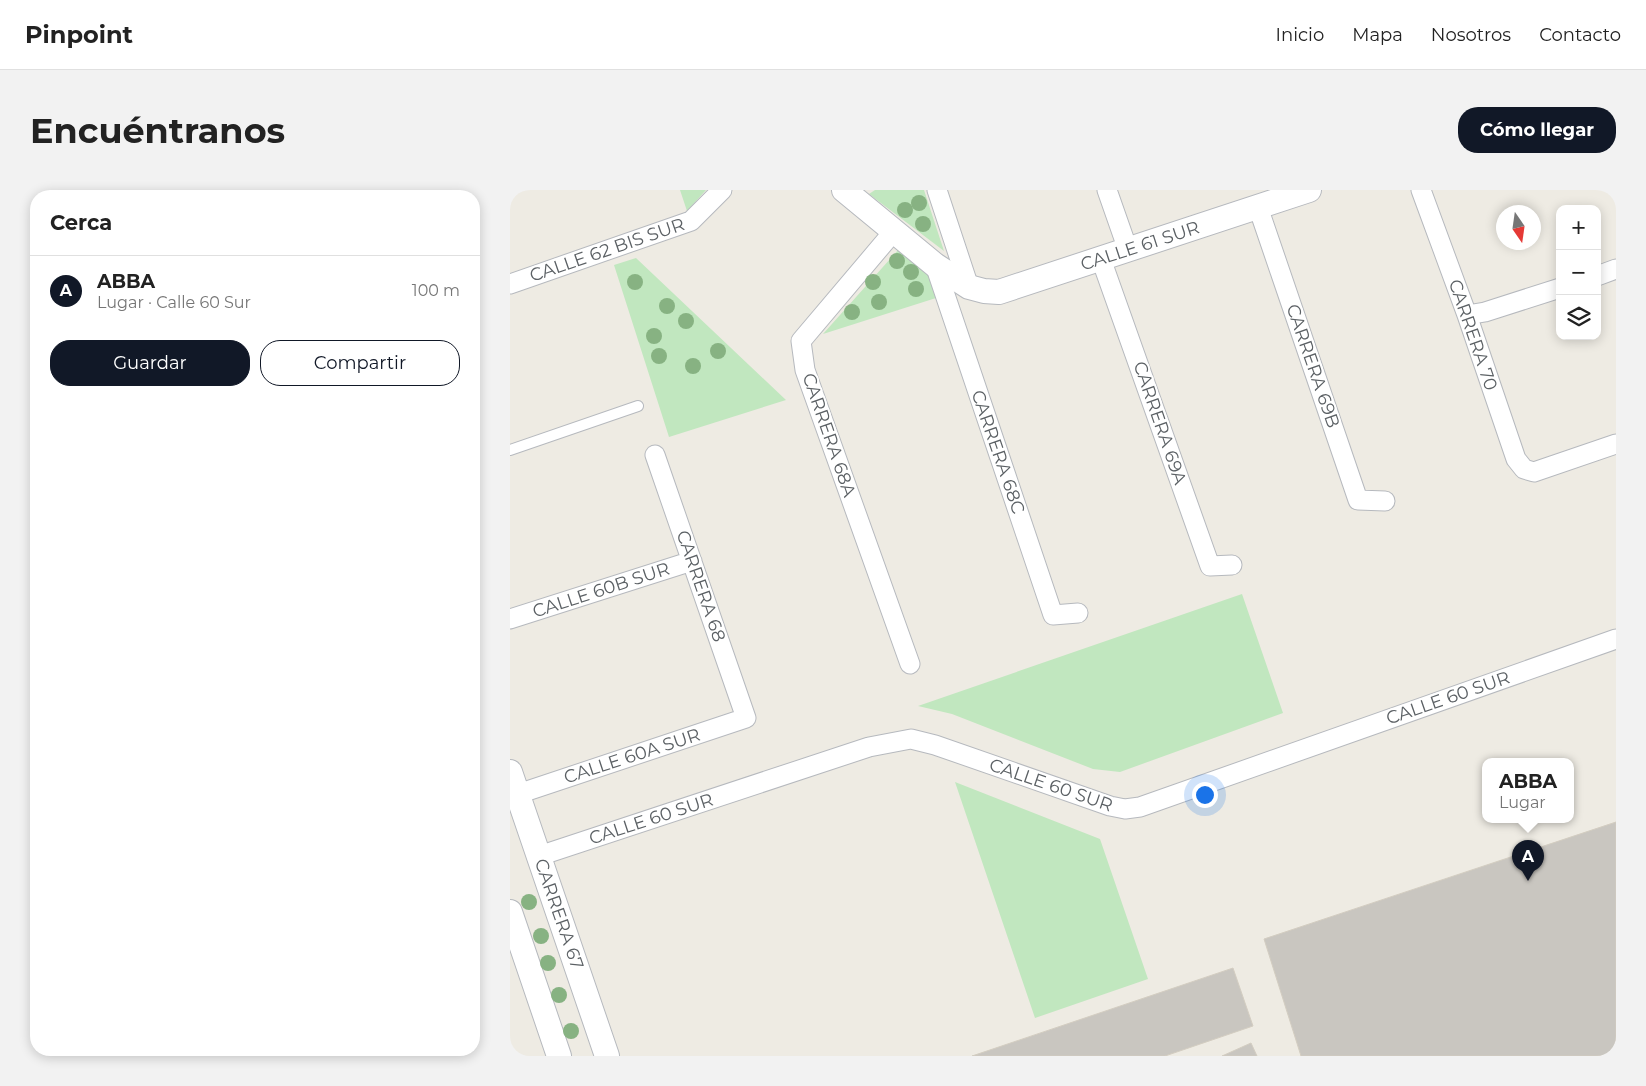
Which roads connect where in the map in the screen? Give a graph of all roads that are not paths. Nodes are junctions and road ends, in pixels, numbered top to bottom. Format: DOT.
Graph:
graph roads {
  1 [pos="722,190"];
  2 [pos="937,190"];
  3 [pos="1107,190"];
  4 [pos="1310,190"];
  5 [pos="1421,190"];
  6 [pos="846,191"];
  7 [pos="1282,194"];
  8 [pos="1258,207"];
  9 [pos="894,231"];
  10 [pos="1128,250"];
  11 [pos="1101,259"];
  12 [pos="935,264"];
  13 [pos="1616,269"];
  14 [pos="1601,275"];
  15 [pos="510,284"];
  16 [pos="969,287"];
  17 [pos="1556,289"];
  18 [pos="1467,315"];
  19 [pos="638,406"];
  20 [pos="1616,444"];
  21 [pos="510,450"];
  22 [pos="655,454"];
  23 [pos="1385,501"];
  24 [pos="692,561"];
  25 [pos="1232,565"];
  26 [pos="1078,613"];
  27 [pos="510,619"];
  28 [pos="1616,639"];
  29 [pos="910,664"];
  30 [pos="746,718"];
  31 [pos="510,772"];
  32 [pos="517,803"];
  33 [pos="539,856"];
  34 [pos="510,912"];
  35 [pos="516,946"];
  36 [pos="559,1056"];
  37 [pos="607,1056"];
  1 -- 15 [label="street, CALLE 62 BIS SUR"];
  2 -- 16 [label="street"];
  3 -- 10 [label="street"];
  4 -- 7 [label="street, CALLE 61 SUR"];
  5 -- 18 [label="street, CARRERA 70"];
  6 -- 9 [label="street"];
  7 -- 8 [label="street, CALLE 61 SUR"];
  8 -- 10 [label="street, CALLE 61 SUR"];
  8 -- 23 [label="street, CARRERA 69B"];
  9 -- 12 [label="street"];
  9 -- 29 [label="street, CARRERA 68A"];
  10 -- 11 [label="street, CALLE 61 SUR"];
  11 -- 16 [label="street, CALLE 61 SUR"];
  11 -- 25 [label="street, CARRERA 69A"];
  12 -- 16 [label="street"];
  12 -- 26 [label="street, CARRERA 68C"];
  13 -- 14 [label="street"];
  17 -- 18 [label="street"];
  18 -- 20 [label="street, CARRERA 70"];
  19 -- 21 [label="lane"];
  22 -- 24 [label="street, CARRERA 68"];
  24 -- 27 [label="street, CALLE 60B SUR"];
  24 -- 30 [label="street, CARRERA 68"];
  28 -- 33 [label="street, CALLE 60 SUR"];
  30 -- 32 [label="street, CALLE 60A SUR"];
  31 -- 32 [label="street, CARRERA 67"];
  32 -- 33 [label="street, CARRERA 67"];
  33 -- 37 [label="street, CARRERA 67"];
  34 -- 35 [label="street"];
  35 -- 36 [label="street"];
}
